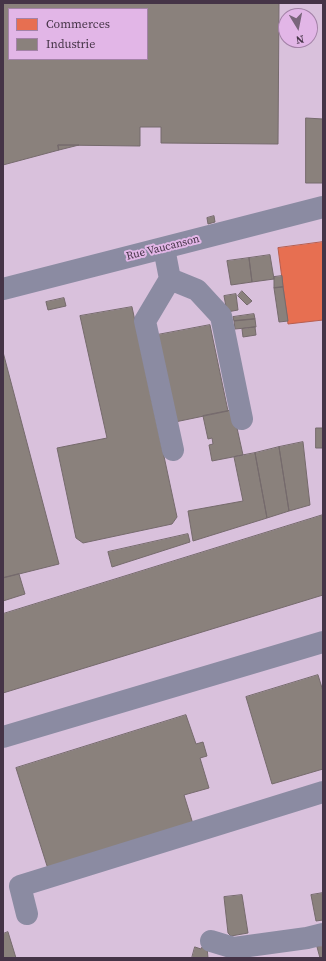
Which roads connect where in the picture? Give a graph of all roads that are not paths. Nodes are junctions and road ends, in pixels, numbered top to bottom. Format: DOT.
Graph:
graph roads {
  1 [pos="323,208"];
  2 [pos="164,248"];
  3 [pos="170,278"];
  4 [pos="3,289"];
  5 [pos="242,419"];
  6 [pos="173,450"];
  7 [pos="323,642"];
  8 [pos="3,737"];
  9 [pos="323,792"];
  10 [pos="27,914"];
  11 [pos="323,934"];
  12 [pos="211,941"];
  1 -- 2 [label="street, Rue Vaucanson"];
  2 -- 3 [label="street"];
  2 -- 4 [label="street, Rue Vaucanson"];
  3 -- 5 [label="street"];
  3 -- 6 [label="street"];
  7 -- 8 [label="street"];
  9 -- 10 [label="street"];
  11 -- 12 [label="street"];
}
